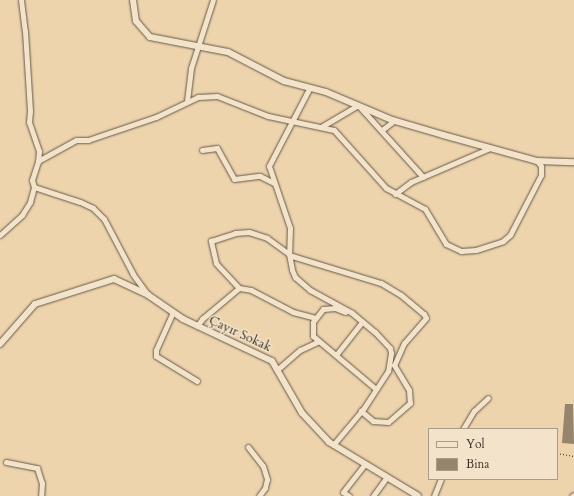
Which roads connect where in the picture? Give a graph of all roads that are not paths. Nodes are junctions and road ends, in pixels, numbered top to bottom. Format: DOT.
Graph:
graph roads {
  1 [pos="21,0"];
  2 [pos="133,0"];
  3 [pos="213,0"];
  4 [pos="199,46"];
  5 [pos="309,89"];
  6 [pos="187,101"];
  7 [pos="358,106"];
  8 [pos="395,120"];
  9 [pos="290,122"];
  10 [pos="321,127"];
  11 [pos="382,130"];
  12 [pos="490,148"];
  13 [pos="202,150"];
  14 [pos="537,161"];
  15 [pos="38,162"];
  16 [pos="574,162"];
  17 [pos="423,177"];
  18 [pos="275,183"];
  19 [pos="34,187"];
  20 [pos="395,194"];
  21 [pos="0,234"];
  22 [pos="289,254"];
  23 [pos="239,288"];
  24 [pos="148,295"];
  25 [pos="173,312"];
  26 [pos="315,318"];
  27 [pos="357,318"];
  28 [pos="362,322"];
  29 [pos="197,326"];
  30 [pos="317,342"];
  31 [pos="0,344"];
  32 [pos="336,355"];
  33 [pos="278,369"];
  34 [pos="197,382"];
  35 [pos="376,389"];
  36 [pos="488,398"];
  37 [pos="361,411"];
  38 [pos="464,428"];
  39 [pos="334,445"];
  40 [pos="248,446"];
  41 [pos="6,462"];
  42 [pos="364,464"];
  43 [pos="386,478"];
  44 [pos="441,480"];
  45 [pos="41,496"];
  46 [pos="259,496"];
  47 [pos="349,496"];
  48 [pos="372,496"];
  49 [pos="418,496"];
  50 [pos="434,496"];
  1 -- 15 [label="street"];
  2 -- 4 [label="street"];
  3 -- 4 [label="street"];
  4 -- 5 [label="street"];
  4 -- 6 [label="street"];
  5 -- 7 [label="street"];
  5 -- 9 [label="street"];
  6 -- 9 [label="street"];
  6 -- 15 [label="street"];
  7 -- 8 [label="street"];
  7 -- 10 [label="street"];
  7 -- 11 [label="street"];
  8 -- 11 [label="street"];
  8 -- 12 [label="street"];
  9 -- 10 [label="street"];
  9 -- 18 [label="street"];
  10 -- 20 [label="street"];
  11 -- 17 [label="street"];
  12 -- 14 [label="street"];
  12 -- 17 [label="street"];
  13 -- 18 [label="street"];
  14 -- 16 [label="street"];
  14 -- 20 [label="street"];
  15 -- 19 [label="street"];
  17 -- 20 [label="street"];
  18 -- 22 [label="street"];
  19 -- 21 [label="street"];
  19 -- 24 [label="street"];
  22 -- 23 [label="street"];
  22 -- 27 [label="street"];
  22 -- 37 [label="street"];
  23 -- 26 [label="street"];
  23 -- 29 [label="street"];
  24 -- 25 [label="street, Çayır Sokak"];
  24 -- 31 [label="street, Çayır Sokak"];
  25 -- 29 [label="street, Çayır Sokak"];
  25 -- 34 [label="street"];
  26 -- 27 [label="street"];
  26 -- 30 [label="street"];
  27 -- 28 [label="street"];
  28 -- 32 [label="street"];
  28 -- 35 [label="street"];
  29 -- 33 [label="street, Çayır Sokak"];
  30 -- 32 [label="street"];
  30 -- 33 [label="street"];
  32 -- 35 [label="street"];
  33 -- 39 [label="street, Çayır Sokak"];
  35 -- 37 [label="street"];
  36 -- 38 [label="street"];
  37 -- 39 [label="street"];
  39 -- 42 [label="street, Çayır Sokak"];
  40 -- 46 [label="street"];
  41 -- 45 [label="street"];
  42 -- 43 [label="street, Çayır Sokak"];
  42 -- 47 [label="street"];
  43 -- 48 [label="street"];
  43 -- 49 [label="street, Çayır Sokak"];
  44 -- 50 [label="street"];
}
